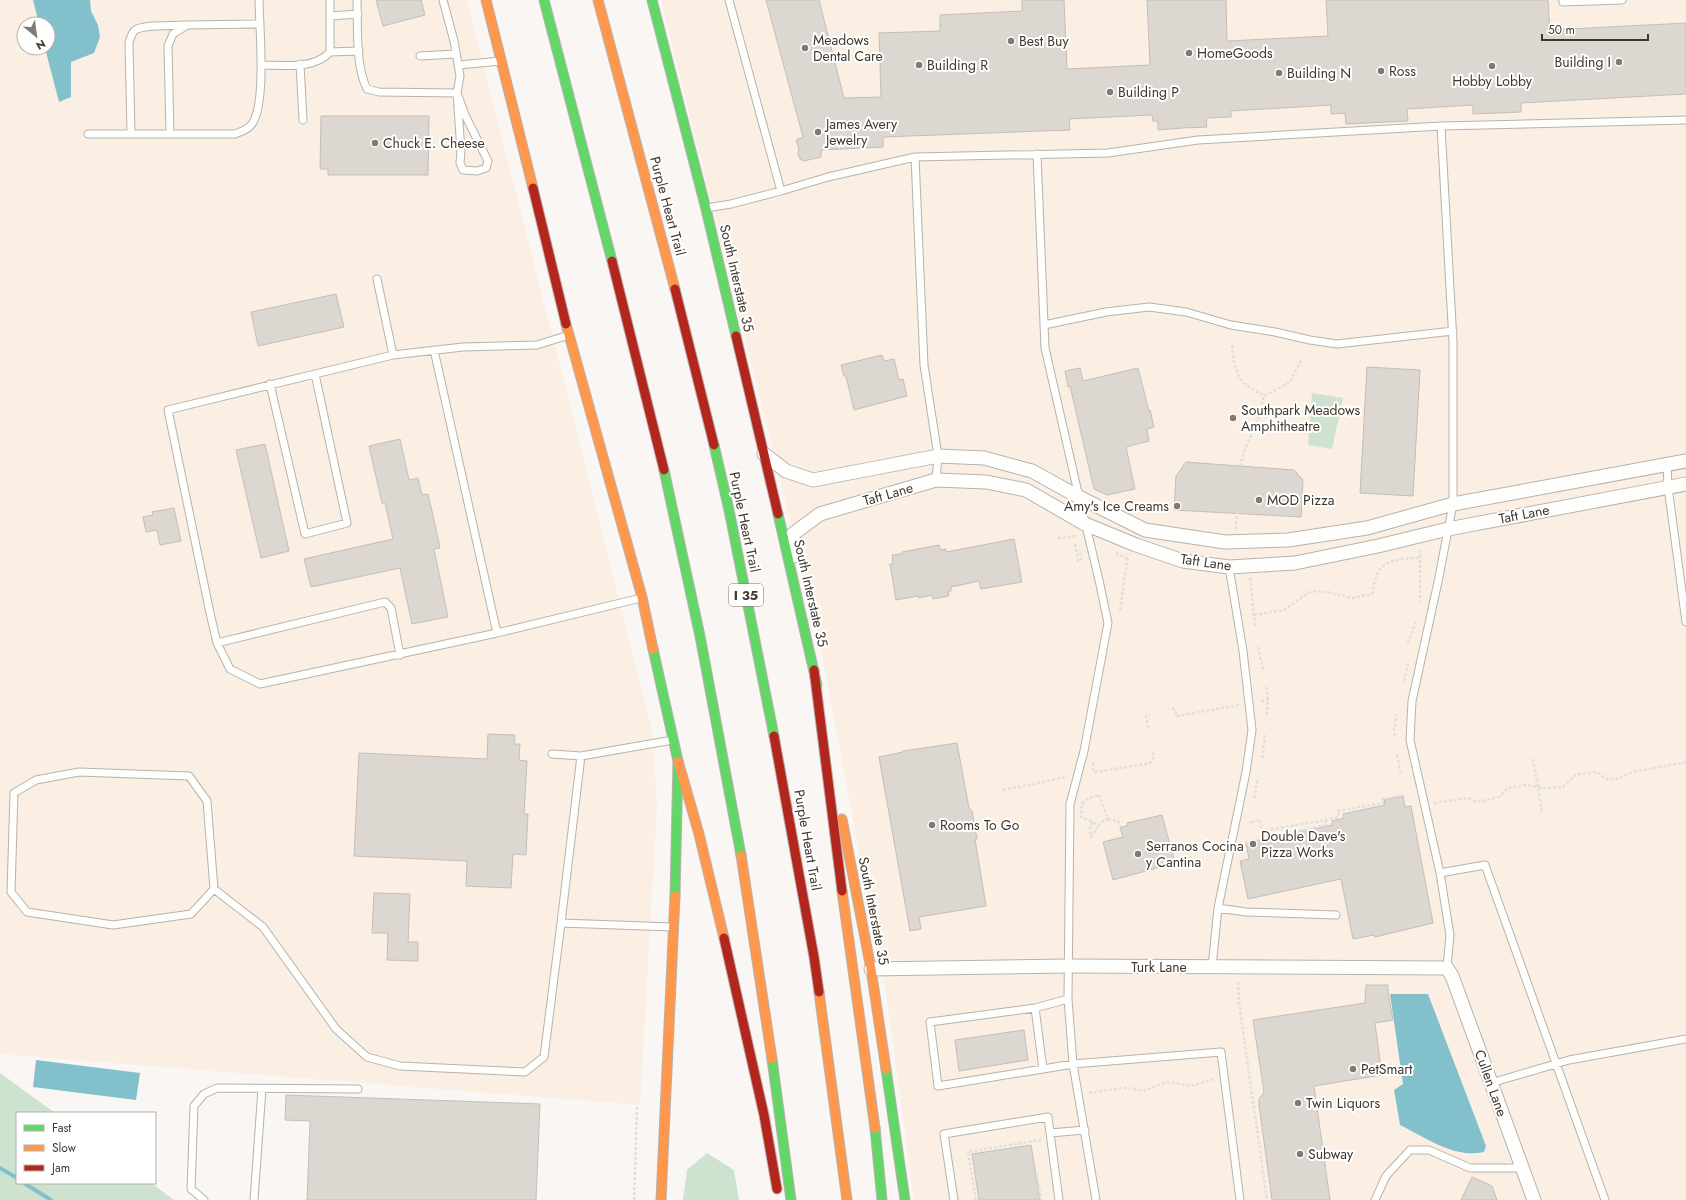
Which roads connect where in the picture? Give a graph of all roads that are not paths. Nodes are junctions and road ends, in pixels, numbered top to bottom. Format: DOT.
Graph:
graph roads {
  1 [pos="259,0"];
  2 [pos="330,0"];
  3 [pos="357,0"];
  4 [pos="443,0"];
  5 [pos="486,0"];
  6 [pos="544,0"];
  7 [pos="598,0"];
  8 [pos="652,0"];
  9 [pos="729,0"];
  10 [pos="1563,0"];
  11 [pos="1622,0"];
  12 [pos="358,14"];
  13 [pos="330,16"];
  14 [pos="259,24"];
  15 [pos="187,25"];
  16 [pos="359,51"];
  17 [pos="330,52"];
  18 [pos="456,54"];
  19 [pos="420,56"];
  20 [pos="501,61"];
  21 [pos="300,64"];
  22 [pos="261,65"];
  23 [pos="458,65"];
  24 [pos="457,93"];
  25 [pos="303,120"];
  26 [pos="1686,120"];
  27 [pos="1686,124"];
  28 [pos="1441,126"];
  29 [pos="88,134"];
  30 [pos="131,134"];
  31 [pos="170,134"];
  32 [pos="1037,154"];
  33 [pos="914,157"];
  34 [pos="781,192"];
  35 [pos="706,208"];
  36 [pos="377,279"];
  37 [pos="1044,324"];
  38 [pos="1453,332"];
  39 [pos="569,335"];
  40 [pos="434,350"];
  41 [pos="393,355"];
  42 [pos="315,374"];
  43 [pos="270,384"];
  44 [pos="764,454"];
  45 [pos="938,456"];
  46 [pos="1686,461"];
  47 [pos="1667,464"];
  48 [pos="936,480"];
  49 [pos="1686,484"];
  50 [pos="1668,487"];
  51 [pos="1078,497"];
  52 [pos="1453,504"];
  53 [pos="1085,524"];
  54 [pos="1448,528"];
  55 [pos="1229,567"];
  56 [pos="794,582"];
  57 [pos="642,597"];
  58 [pos="1686,622"];
  59 [pos="497,633"];
  60 [pos="218,643"];
  61 [pos="400,655"];
  62 [pos="814,670"];
  63 [pos="673,740"];
  64 [pos="552,754"];
  65 [pos="581,756"];
  66 [pos="678,762"];
  67 [pos="1440,873"];
  68 [pos="214,889"];
  69 [pos="1218,908"];
  70 [pos="1336,916"];
  71 [pos="561,923"];
  72 [pos="673,927"];
  73 [pos="1068,966"];
  74 [pos="1212,967"];
  75 [pos="1447,968"];
  76 [pos="871,969"];
  77 [pos="1068,999"];
  78 [pos="1035,1008"];
  79 [pos="1686,1039"];
  80 [pos="1073,1064"];
  81 [pos="1556,1064"];
  82 [pos="1043,1069"];
  83 [pos="1491,1083"];
  84 [pos="262,1088"];
  85 [pos="358,1089"];
  86 [pos="1085,1130"];
  87 [pos="1050,1133"];
  88 [pos="1523,1168"];
  89 [pos="204,1200"];
  90 [pos="254,1200"];
  91 [pos="661,1200"];
  92 [pos="779,1200"];
  93 [pos="791,1200"];
  94 [pos="847,1200"];
  95 [pos="882,1200"];
  96 [pos="905,1200"];
  97 [pos="954,1200"];
  98 [pos="1059,1200"];
  99 [pos="1096,1200"];
  100 [pos="1240,1200"];
  101 [pos="1375,1200"];
  102 [pos="1534,1200"];
  103 [pos="1605,1200"];
  1 -- 14 [label="lane"];
  2 -- 13 [label="lane"];
  3 -- 12 [label="lane"];
  4 -- 18 [label="lane"];
  5 -- 20 [label="main road"];
  6 -- 93 [label="main road"];
  7 -- 94 [label="main road, Purple Heart Trail / I 35"];
  8 -- 35 [label="main road, South Interstate 35"];
  9 -- 34 [label="lane"];
  10 -- 11 [label="lane"];
  12 -- 13 [label="lane"];
  12 -- 16 [label="lane"];
  13 -- 17 [label="lane"];
  14 -- 15 [label="lane"];
  14 -- 22 [label="lane"];
  15 -- 30 [label="lane"];
  15 -- 31 [label="lane"];
  16 -- 17 [label="lane"];
  16 -- 24 [label="lane"];
  17 -- 21 [label="lane"];
  18 -- 19 [label="lane"];
  18 -- 23 [label="lane"];
  20 -- 23 [label="lane"];
  20 -- 39 [label="main road"];
  21 -- 22 [label="lane"];
  21 -- 25 [label="lane"];
  22 -- 31 [label="lane"];
  23 -- 24 [label="lane"];
  24 -- 24 [label="lane"];
  26 -- 27 [label="lane"];
  26 -- 28 [label="lane"];
  28 -- 32 [label="lane"];
  28 -- 38 [label="lane"];
  29 -- 30 [label="lane"];
  30 -- 31 [label="lane"];
  32 -- 33 [label="lane"];
  32 -- 37 [label="lane"];
  33 -- 34 [label="lane"];
  33 -- 45 [label="lane"];
  34 -- 35 [label="lane"];
  35 -- 44 [label="main road, South Interstate 35"];
  36 -- 41 [label="lane"];
  37 -- 38 [label="lane"];
  37 -- 51 [label="lane"];
  38 -- 52 [label="lane"];
  39 -- 40 [label="lane"];
  39 -- 57 [label="main road"];
  40 -- 41 [label="lane"];
  40 -- 59 [label="lane"];
  41 -- 42 [label="lane"];
  42 -- 43 [label="lane"];
  42 -- 43 [label="lane"];
  43 -- 60 [label="lane"];
  44 -- 45 [label="street, Taft Lane"];
  44 -- 56 [label="main road, South Interstate 35"];
  45 -- 48 [label="lane"];
  45 -- 51 [label="street, Taft Lane"];
  46 -- 47 [label="street, Taft Lane"];
  47 -- 50 [label="lane"];
  47 -- 52 [label="street, Taft Lane"];
  48 -- 53 [label="street, Taft Lane"];
  48 -- 56 [label="street, Taft Lane"];
  49 -- 50 [label="street, Taft Lane"];
  50 -- 54 [label="street, Taft Lane"];
  50 -- 58 [label="lane"];
  51 -- 52 [label="street, Taft Lane"];
  51 -- 53 [label="lane"];
  52 -- 54 [label="lane"];
  53 -- 55 [label="street, Taft Lane"];
  53 -- 73 [label="lane"];
  54 -- 55 [label="street, Taft Lane"];
  54 -- 67 [label="lane"];
  55 -- 69 [label="lane"];
  56 -- 62 [label="main road, South Interstate 35"];
  57 -- 59 [label="lane"];
  57 -- 63 [label="main road"];
  59 -- 61 [label="lane"];
  60 -- 61 [label="lane"];
  60 -- 61 [label="lane"];
  62 -- 76 [label="main road, South Interstate 35"];
  62 -- 95 [label="main road"];
  63 -- 65 [label="lane"];
  63 -- 66 [label="main road"];
  64 -- 65 [label="lane"];
  65 -- 71 [label="lane"];
  66 -- 72 [label="main road"];
  66 -- 92 [label="main road"];
  67 -- 75 [label="lane"];
  67 -- 81 [label="lane"];
  68 -- 68 [label="lane"];
  68 -- 71 [label="lane"];
  69 -- 70 [label="lane"];
  69 -- 74 [label="lane"];
  71 -- 72 [label="lane"];
  72 -- 91 [label="main road"];
  73 -- 74 [label="street, Turk Lane"];
  73 -- 76 [label="street, Turk Lane"];
  73 -- 77 [label="lane"];
  74 -- 75 [label="street, Turk Lane"];
  75 -- 83 [label="street, Cullen Lane"];
  76 -- 96 [label="main road, South Interstate 35"];
  77 -- 78 [label="lane"];
  77 -- 80 [label="lane"];
  78 -- 82 [label="lane"];
  78 -- 82 [label="lane"];
  79 -- 81 [label="lane"];
  80 -- 82 [label="lane"];
  80 -- 86 [label="lane"];
  80 -- 100 [label="lane"];
  81 -- 83 [label="lane"];
  81 -- 103 [label="lane"];
  83 -- 88 [label="street, Cullen Lane"];
  84 -- 85 [label="lane"];
  84 -- 89 [label="lane"];
  84 -- 90 [label="lane"];
  86 -- 87 [label="lane"];
  86 -- 99 [label="lane"];
  87 -- 97 [label="lane"];
  87 -- 98 [label="lane"];
  88 -- 101 [label="lane"];
  88 -- 102 [label="street, Cullen Lane"];
}
